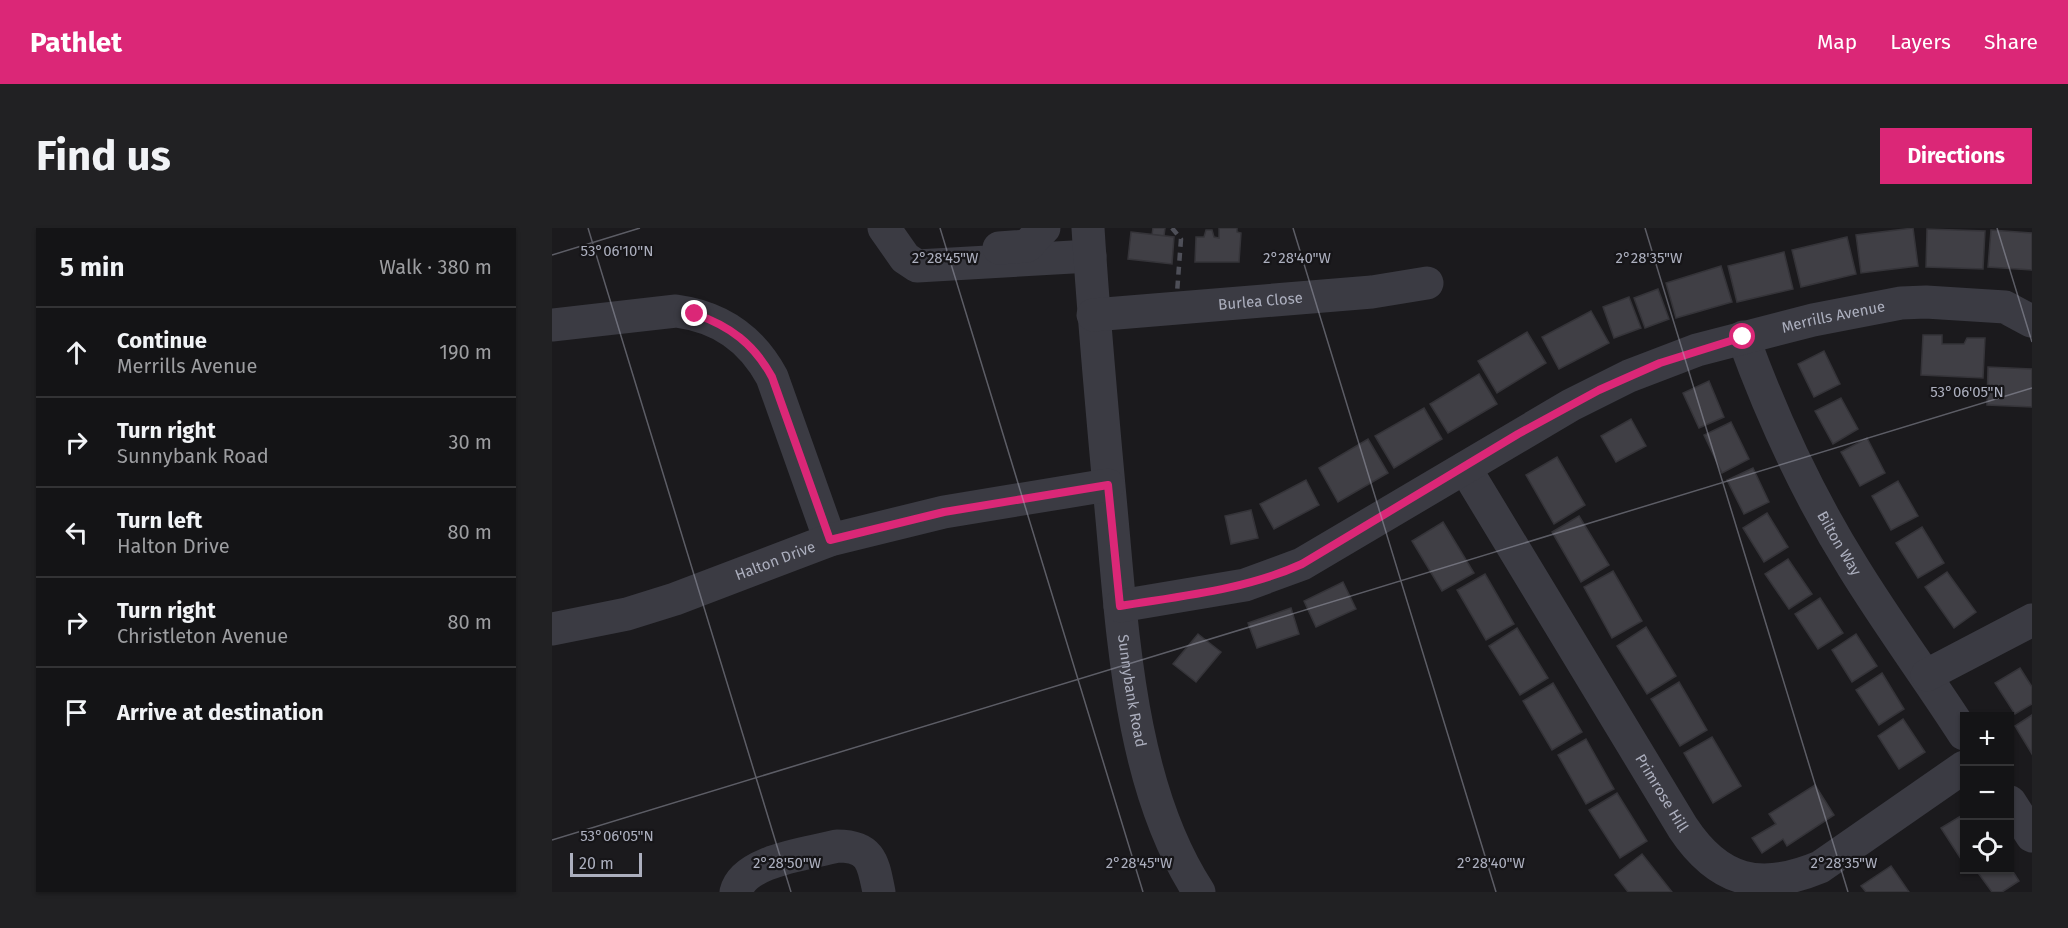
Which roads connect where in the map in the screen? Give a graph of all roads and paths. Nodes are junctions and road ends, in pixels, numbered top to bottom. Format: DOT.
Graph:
graph roads {
  1 [pos="884,228"];
  2 [pos="1044,228"];
  3 [pos="1089,242"];
  4 [pos="940,251"];
  5 [pos="1427,283"];
  6 [pos="1093,315"];
  7 [pos="2031,321"];
  8 [pos="552,325"];
  9 [pos="1743,337"];
  10 [pos="1465,468"];
  11 [pos="1108,485"];
  12 [pos="830,540"];
  13 [pos="1120,606"];
  14 [pos="2032,620"];
  15 [pos="552,629"];
  16 [pos="1927,675"];
  17 [pos="1960,726"];
  18 [pos="1960,769"];
  19 [pos="2014,808"];
  20 [pos="2032,836"];
  21 [pos="1189,889"];
  22 [pos="736,892"];
  23 [pos="879,892"];
  1 -- 3 [label="street"];
  2 -- 4 [label="street"];
  3 -- 6 [label="street, Sunnybank Road"];
  5 -- 6 [label="street, Burlea Close"];
  6 -- 11 [label="street, Sunnybank Road"];
  7 -- 9 [label="street, Merrills Avenue"];
  8 -- 12 [label="street"];
  9 -- 10 [label="street, Merrills Avenue"];
  9 -- 16 [label="street, Bilton Way"];
  10 -- 13 [label="street, Merrills Avenue"];
  10 -- 18 [label="street, Primrose Hill"];
  11 -- 12 [label="street, Halton Drive"];
  11 -- 13 [label="street, Sunnybank Road"];
  12 -- 15 [label="street, Halton Drive"];
  13 -- 21 [label="street, Sunnybank Road"];
  14 -- 16 [label="street"];
  16 -- 17 [label="street, Bilton Way"];
  19 -- 20 [label="street"];
  22 -- 23 [label="street"];
}
